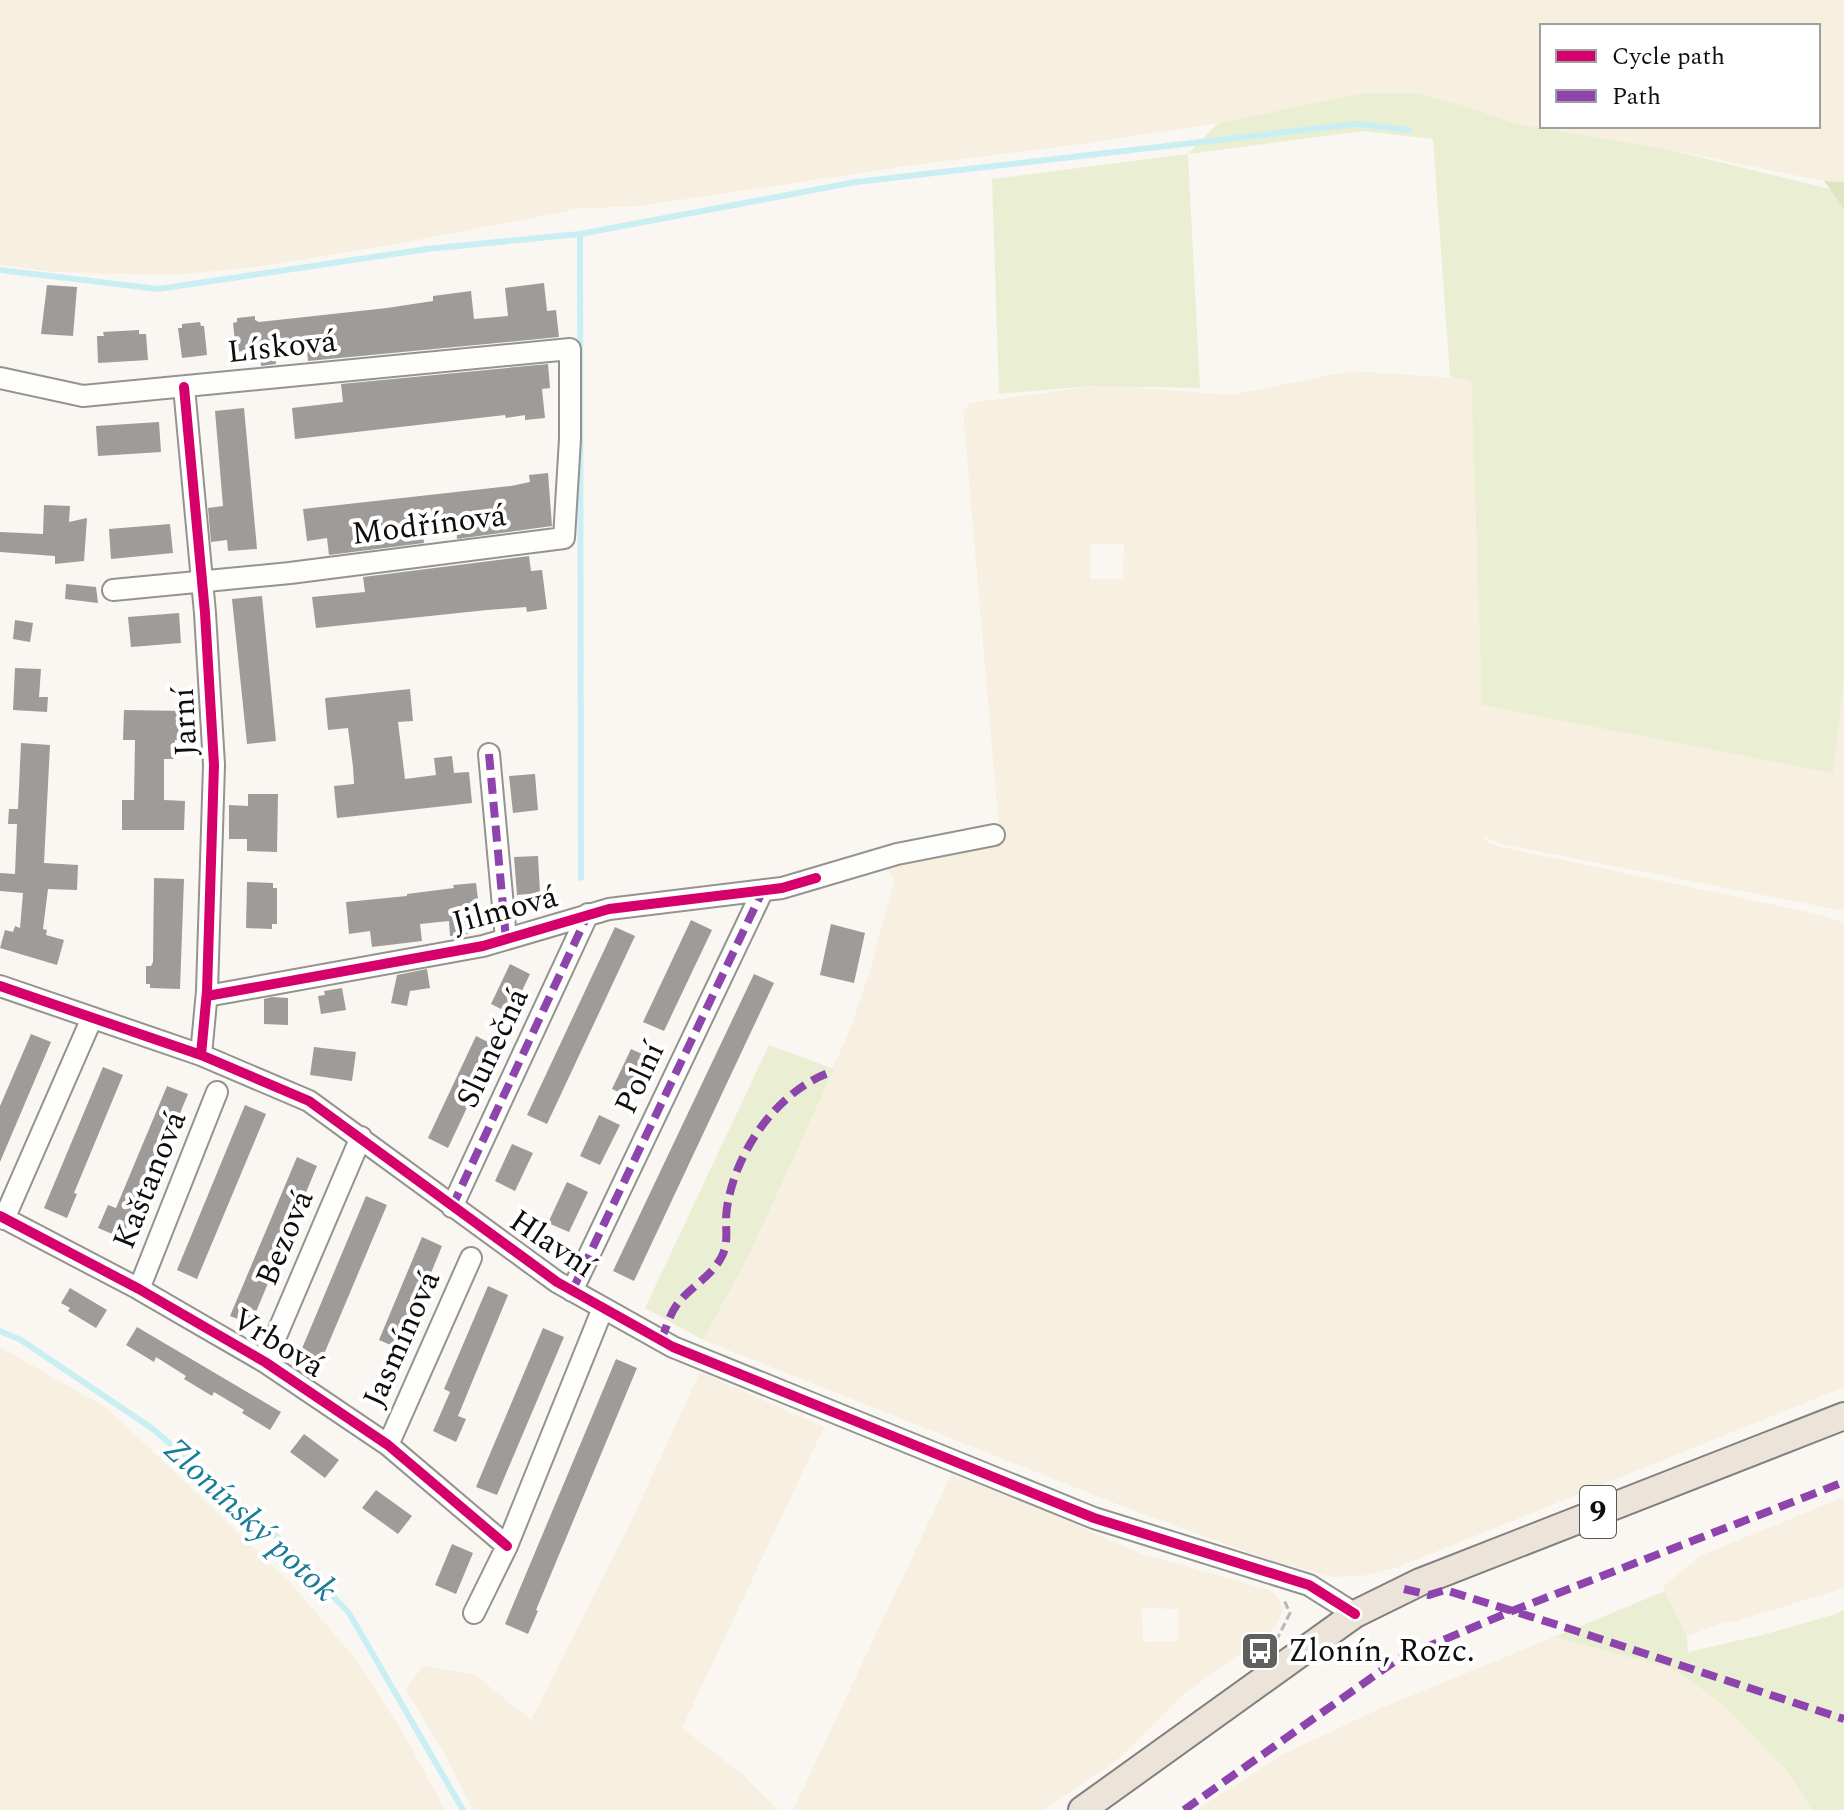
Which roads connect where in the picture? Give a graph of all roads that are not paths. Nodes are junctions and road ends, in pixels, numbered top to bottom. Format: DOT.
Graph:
graph roads {
  1 [pos="570,349"];
  2 [pos="0,378"];
  3 [pos="184,387"];
  4 [pos="202,582"];
  5 [pos="113,590"];
  6 [pos="489,754"];
  7 [pos="994,835"];
  8 [pos="763,890"];
  9 [pos="588,914"];
  10 [pos="506,939"];
  11 [pos="0,986"];
  12 [pos="207,996"];
  13 [pos="92,1018"];
  14 [pos="201,1055"];
  15 [pos="217,1092"];
  16 [pos="361,1137"];
  17 [pos="452,1207"];
  18 [pos="2,1218"];
  19 [pos="471,1258"];
  20 [pos="139,1289"];
  21 [pos="572,1291"];
  22 [pos="603,1308"];
  23 [pos="265,1362"];
  24 [pos="1844,1416"];
  25 [pos="388,1445"];
  26 [pos="507,1546"];
  27 [pos="474,1613"];
  28 [pos="1355,1614"];
  29 [pos="1082,1810"];
  1 -- 3 [label="street, Lísková"];
  1 -- 4 [label="street, Modřínová"];
  2 -- 3 [label="street, Lísková"];
  3 -- 4 [label="street, Jarní"];
  4 -- 5 [label="street, Modřínová"];
  4 -- 12 [label="street, Jarní"];
  6 -- 10 [label="street"];
  7 -- 8 [label="street, Jilmová"];
  8 -- 9 [label="street, Jilmová"];
  8 -- 21 [label="street, Polní"];
  9 -- 10 [label="street, Jilmová"];
  9 -- 17 [label="street, Slunečná"];
  10 -- 12 [label="street, Jilmová"];
  11 -- 13 [label="street, Hlavní"];
  12 -- 14 [label="street, Jarní"];
  13 -- 14 [label="street, Hlavní"];
  13 -- 18 [label="street"];
  14 -- 16 [label="street, Hlavní"];
  15 -- 20 [label="street, Kaštanová"];
  16 -- 17 [label="street, Hlavní"];
  16 -- 23 [label="street, Bezová"];
  17 -- 21 [label="street, Hlavní"];
  18 -- 20 [label="street, Vrbová"];
  19 -- 25 [label="street, Jasmínová"];
  20 -- 23 [label="street, Vrbová"];
  21 -- 22 [label="street, Hlavní"];
  22 -- 26 [label="street"];
  22 -- 28 [label="street, Hlavní"];
  23 -- 25 [label="street, Vrbová"];
  24 -- 28 [label="main road, 9"];
  25 -- 26 [label="street, Vrbová"];
  26 -- 27 [label="street"];
  28 -- 29 [label="main road, 9"];
}
